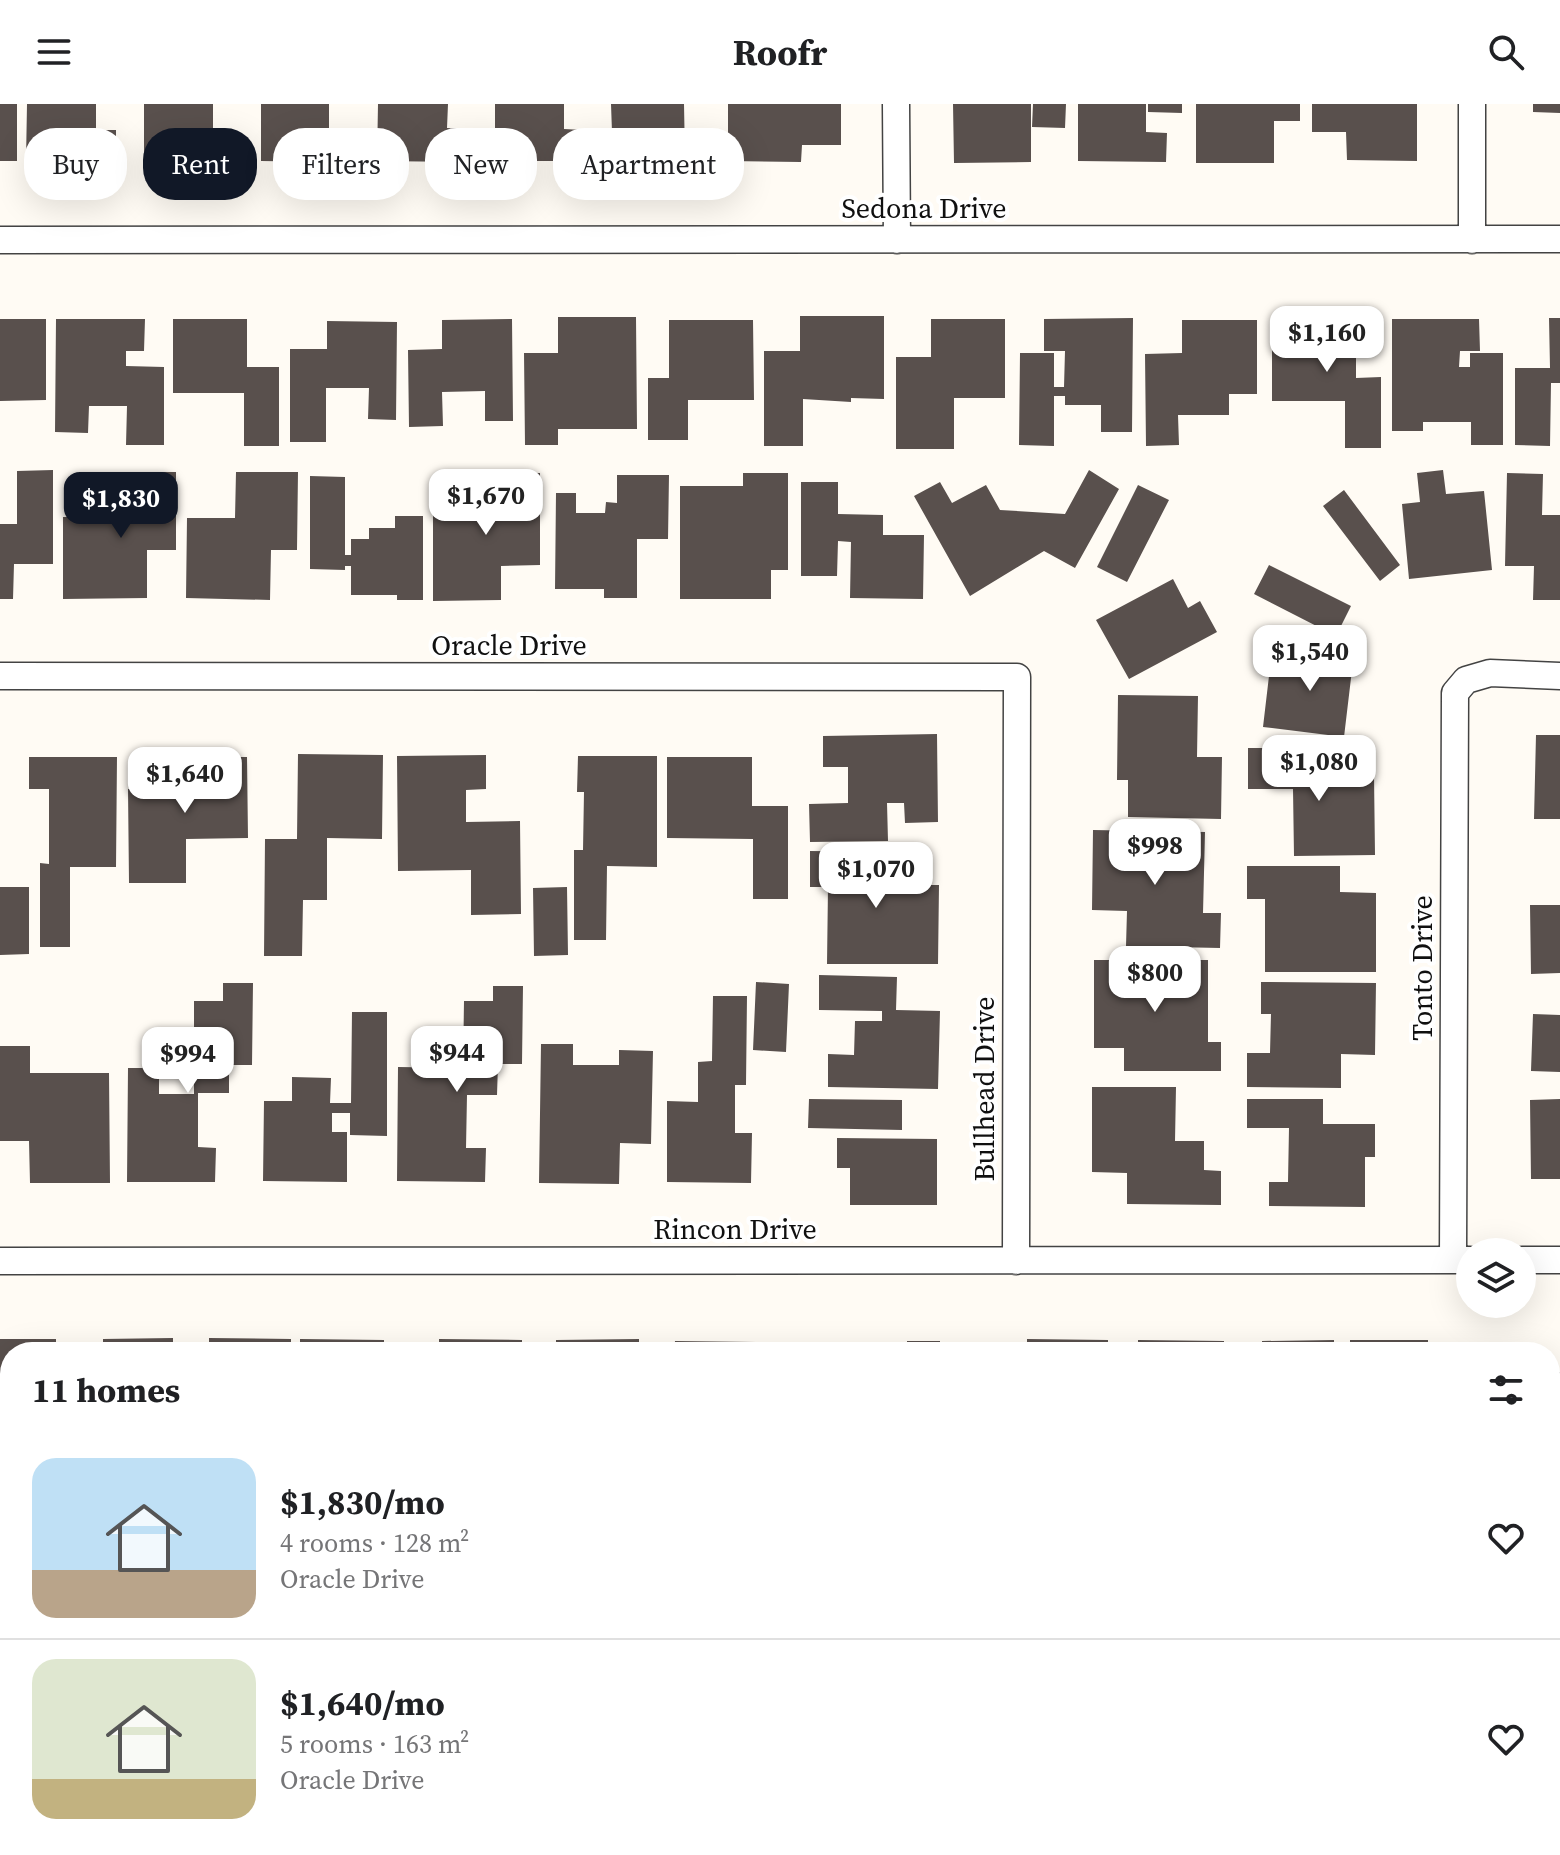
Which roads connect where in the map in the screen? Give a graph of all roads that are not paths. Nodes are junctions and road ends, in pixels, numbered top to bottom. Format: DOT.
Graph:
graph roads {
  1 [pos="896,104"];
  2 [pos="1472,104"];
  3 [pos="1560,239"];
  4 [pos="0,240"];
  5 [pos="897,240"];
  6 [pos="1472,240"];
  7 [pos="0,676"];
  8 [pos="1560,676"];
  9 [pos="1017,677"];
  10 [pos="1461,1238"];
  11 [pos="1456,1260"];
  12 [pos="1536,1260"];
  13 [pos="1560,1260"];
  14 [pos="0,1261"];
  15 [pos="1016,1261"];
  1 -- 5 [label="street"];
  2 -- 6 [label="street"];
  3 -- 6 [label="street, Sedona Drive"];
  4 -- 5 [label="street, Sedona Drive"];
  5 -- 6 [label="street, Sedona Drive"];
  7 -- 9 [label="street, Oracle Drive"];
  8 -- 10 [label="street, Tonto Drive"];
  9 -- 15 [label="street, Bullhead Drive"];
  11 -- 15 [label="street, Rincon Drive"];
  12 -- 13 [label="street"];
  14 -- 15 [label="street, Rincon Drive"];
}
